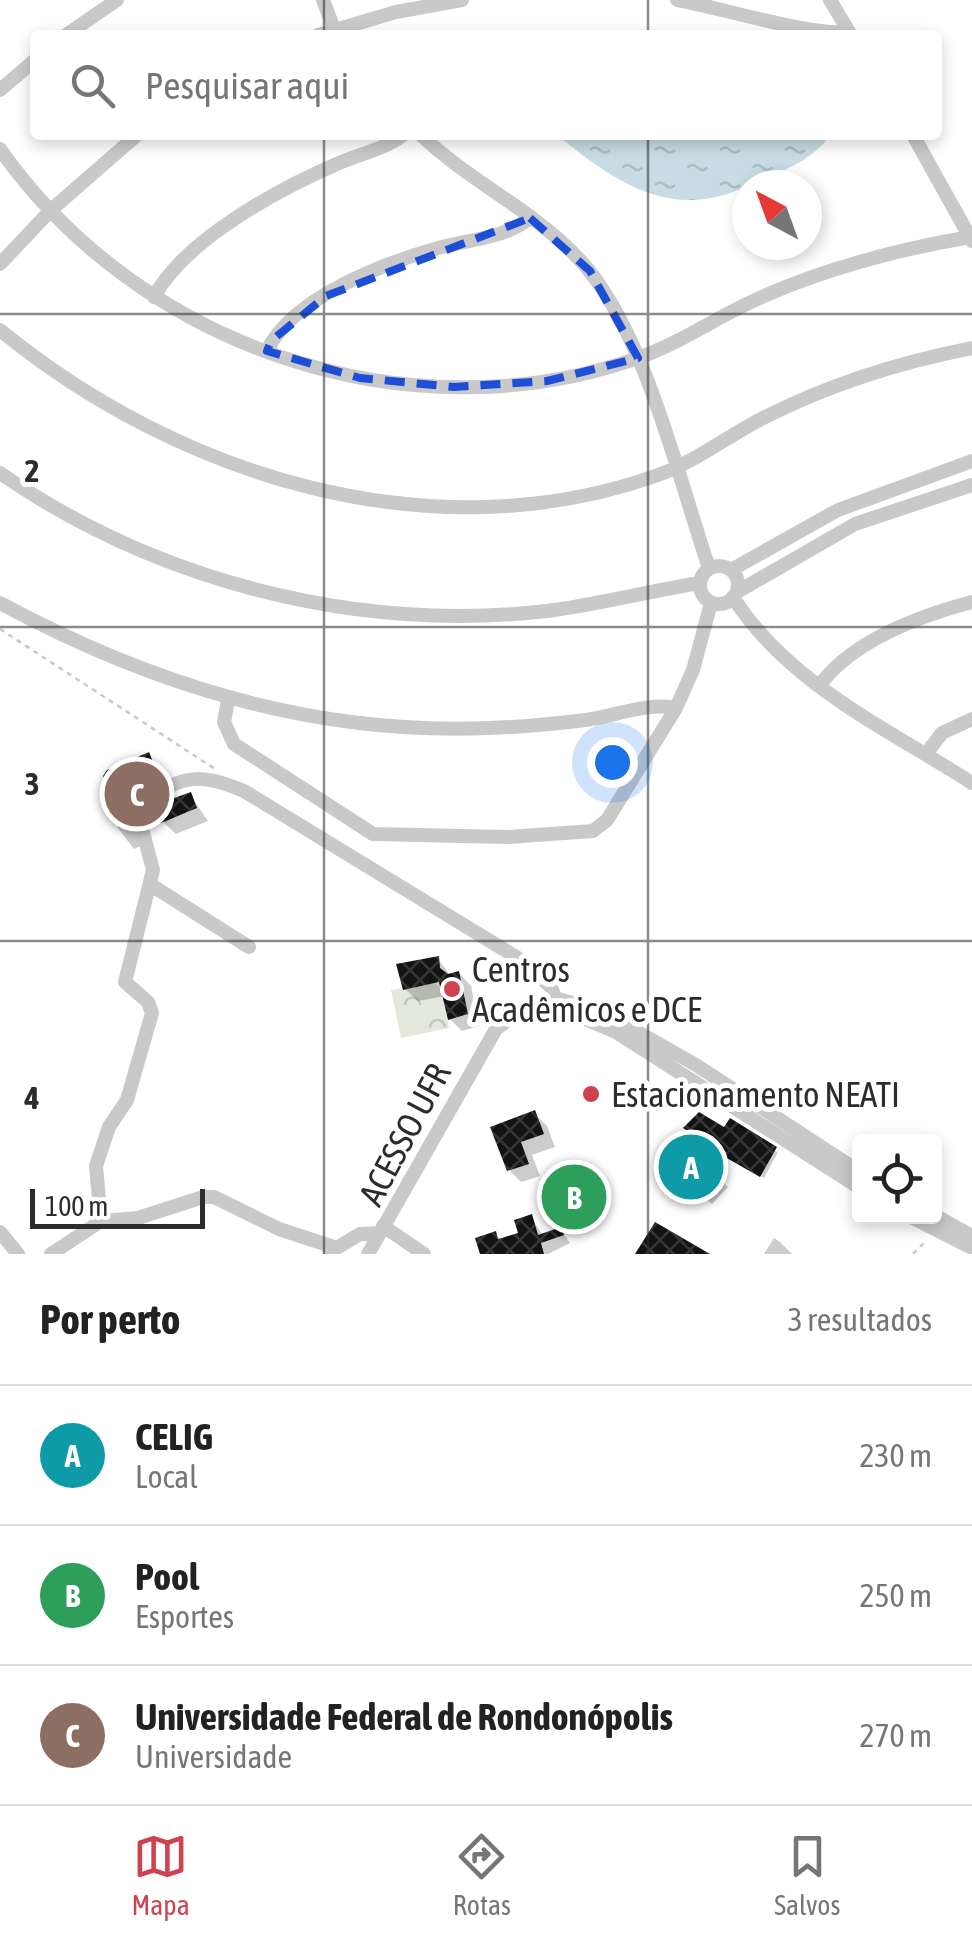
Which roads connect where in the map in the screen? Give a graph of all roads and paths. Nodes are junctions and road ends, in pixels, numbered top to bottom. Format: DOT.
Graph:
graph roads {
  1 [pos="117,0"];
  2 [pos="323,0"];
  3 [pos="462,0"];
  4 [pos="677,0"];
  5 [pos="830,0"];
  6 [pos="73,30"];
  7 [pos="328,30"];
  8 [pos="341,30"];
  9 [pos="801,30"];
  10 [pos="848,30"];
  11 [pos="30,64"];
  12 [pos="0,90"];
  13 [pos="131,140"];
  14 [pos="392,140"];
  15 [pos="427,140"];
  16 [pos="916,140"];
  17 [pos="0,149"];
  18 [pos="50,210"];
  19 [pos="530,218"];
  20 [pos="971,239"];
  21 [pos="0,264"];
  22 [pos="154,297"];
  23 [pos="0,330"];
  24 [pos="972,348"];
  25 [pos="266,352"];
  26 [pos="638,358"];
  27 [pos="972,460"];
  28 [pos="675,468"];
  29 [pos="0,473"];
  30 [pos="972,485"];
  31 [pos="709,568"];
  32 [pos="731,570"];
  33 [pos="700,584"];
  34 [pos="735,595"];
  35 [pos="972,602"];
  36 [pos="0,603"];
  37 [pos="711,603"];
  38 [pos="0,629"];
  39 [pos="819,686"];
  40 [pos="228,700"];
  41 [pos="676,708"];
  42 [pos="972,719"];
  43 [pos="926,754"];
  44 [pos="222,774"];
  45 [pos="972,783"];
  46 [pos="151,886"];
  47 [pos="249,947"];
  48 [pos="555,1003"];
  49 [pos="764,1117"];
  50 [pos="852,1167"];
  51 [pos="852,1182"];
  52 [pos="942,1219"];
  53 [pos="101,1221"];
  54 [pos="924,1224"];
  55 [pos="0,1232"];
  56 [pos="932,1236"];
  57 [pos="972,1236"];
  58 [pos="376,1238"];
  59 [pos="972,1248"];
  60 [pos="331,1250"];
  61 [pos="18,1254"];
  62 [pos="51,1254"];
  63 [pos="389,1254"];
  64 [pos="424,1254"];
  65 [pos="913,1254"];
  1 -- 6 [label="street"];
  2 -- 7 [label="street"];
  3 -- 8 [label="street"];
  4 -- 9 [label="street"];
  5 -- 10 [label="street"];
  11 -- 12 [label="street"];
  13 -- 18 [label="street"];
  14 -- 22 [label="street"];
  15 -- 19 [label="street"];
  16 -- 20 [label="street"];
  17 -- 18 [label="street"];
  18 -- 21 [label="street"];
  18 -- 22 [label="street"];
  19 -- 25 [label="street"];
  19 -- 26 [label="street"];
  20 -- 26 [label="street"];
  22 -- 25 [label="street"];
  23 -- 28 [label="street"];
  24 -- 28 [label="street"];
  25 -- 26 [label="street"];
  26 -- 28 [label="street"];
  27 -- 32 [label="street"];
  28 -- 31 [label="street"];
  29 -- 33 [label="street"];
  30 -- 34 [label="street"];
  31 -- 32 [label="street"];
  31 -- 33 [label="street"];
  32 -- 34 [label="street"];
  33 -- 37 [label="street"];
  34 -- 37 [label="street"];
  34 -- 39 [label="street"];
  35 -- 39 [label="street"];
  36 -- 40 [label="street"];
  37 -- 41 [label="street"];
  38 -- 44 [label="path"];
  39 -- 43 [label="street"];
  40 -- 41 [label="street"];
  40 -- 41 [label="street"];
  42 -- 43 [label="street"];
  43 -- 45 [label="street"];
  46 -- 47 [label="street"];
  46 -- 48 [label="street"];
  46 -- 53 [label="street"];
  48 -- 49 [label="street"];
  48 -- 58 [label="street, ACESSO UFR"];
  49 -- 50 [label="street"];
  49 -- 51 [label="street"];
  52 -- 57 [label="street"];
  53 -- 60 [label="street"];
  53 -- 62 [label="street"];
  54 -- 59 [label="street"];
  55 -- 61 [label="street"];
  56 -- 65 [label="path"];
  58 -- 60 [label="street"];
  58 -- 63 [label="street, ACESSO UFR"];
  58 -- 64 [label="street, ACESSO UFR"];
}
